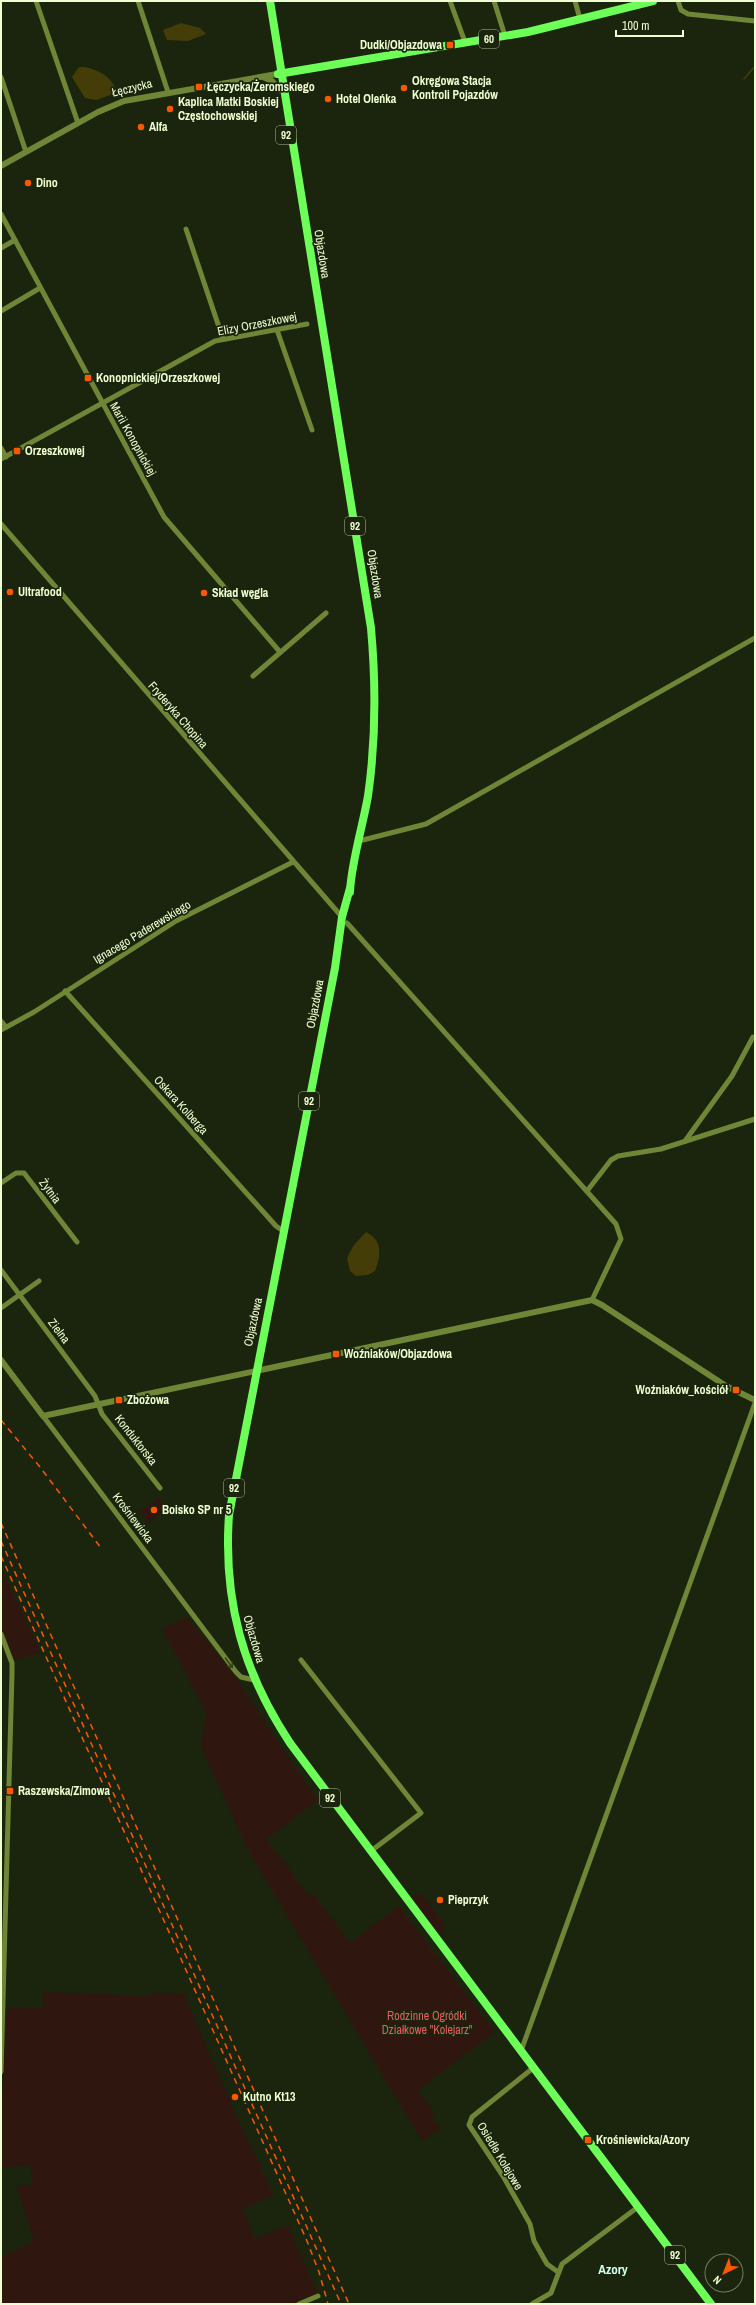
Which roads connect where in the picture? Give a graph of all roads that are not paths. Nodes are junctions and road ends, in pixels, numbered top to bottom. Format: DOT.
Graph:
graph roads {
  1 [pos="36,1"];
  2 [pos="138,1"];
  3 [pos="266,1"];
  4 [pos="270,1"];
  5 [pos="450,1"];
  6 [pos="494,1"];
  7 [pos="575,1"];
  8 [pos="653,1"];
  9 [pos="678,1"];
  10 [pos="580,19"];
  11 [pos="755,21"];
  12 [pos="506,36"];
  13 [pos="465,42"];
  14 [pos="280,73"];
  15 [pos="262,76"];
  16 [pos="1,77"];
  17 [pos="280,90"];
  18 [pos="168,92"];
  19 [pos="78,123"];
  20 [pos="26,152"];
  21 [pos="1,166"];
  22 [pos="300,194"];
  23 [pos="1,214"];
  24 [pos="186,229"];
  25 [pos="15,240"];
  26 [pos="1,248"];
  27 [pos="40,288"];
  28 [pos="1,311"];
  29 [pos="307,324"];
  30 [pos="277,330"];
  31 [pos="223,339"];
  32 [pos="102,404"];
  33 [pos="312,430"];
  34 [pos="1,448"];
  35 [pos="4,458"];
  36 [pos="1,524"];
  37 [pos="326,613"];
  38 [pos="755,638"];
  39 [pos="280,652"];
  40 [pos="253,676"];
  41 [pos="359,841"];
  42 [pos="293,862"];
  43 [pos="344,920"];
  44 [pos="65,991"];
  45 [pos="1,1021"];
  46 [pos="6,1027"];
  47 [pos="1,1030"];
  48 [pos="753,1037"];
  49 [pos="755,1119"];
  50 [pos="685,1141"];
  51 [pos="1,1183"];
  52 [pos="587,1191"];
  53 [pos="283,1231"];
  54 [pos="77,1242"];
  55 [pos="1,1270"];
  56 [pos="39,1281"];
  57 [pos="19,1294"];
  58 [pos="592,1300"];
  59 [pos="1,1308"];
  60 [pos="1,1360"];
  61 [pos="255,1371"];
  62 [pos="755,1401"];
  63 [pos="98,1404"];
  64 [pos="43,1416"];
  65 [pos="160,1488"];
  66 [pos="1,1634"];
  67 [pos="301,1660"];
  68 [pos="254,1680"];
  69 [pos="371,1851"];
  70 [pos="521,2051"];
  71 [pos="533,2068"];
  72 [pos="1,2072"];
  73 [pos="638,2207"];
  74 [pos="558,2272"];
  75 [pos="318,2296"];
  76 [pos="299,2304"];
  77 [pos="532,2304"];
  78 [pos="711,2304"];
  1 -- 19 [label="street"];
  2 -- 18 [label="street"];
  3 -- 14 [label="main road, Objazdowa"];
  4 -- 14 [label="main road, Objazdowa"];
  5 -- 13 [label="street"];
  6 -- 12 [label="street"];
  7 -- 10 [label="street"];
  8 -- 10 [label="main road, 60"];
  9 -- 11 [label="street"];
  10 -- 12 [label="main road, 60"];
  12 -- 13 [label="main road, 60"];
  13 -- 14 [label="main road, 60"];
  14 -- 15 [label="street, Łęczycka"];
  14 -- 17 [label="main road, Objazdowa / 92"];
  14 -- 22 [label="main road, Objazdowa / 92"];
  15 -- 17 [label="street"];
  15 -- 18 [label="street, Łęczycka"];
  16 -- 20 [label="street"];
  17 -- 22 [label="main road, Objazdowa / 92"];
  18 -- 19 [label="street, Łęczycka"];
  19 -- 20 [label="street, Łęczycka"];
  20 -- 21 [label="street, Łęczycka"];
  22 -- 41 [label="main road, Objazdowa / 92"];
  23 -- 25 [label="street, Marii Konopnickiej"];
  24 -- 31 [label="street"];
  25 -- 26 [label="street"];
  25 -- 27 [label="street, Marii Konopnickiej"];
  27 -- 28 [label="street"];
  27 -- 32 [label="street, Marii Konopnickiej"];
  29 -- 30 [label="street, Elizy Orzeszkowej"];
  30 -- 31 [label="street, Elizy Orzeszkowej"];
  30 -- 33 [label="street"];
  31 -- 32 [label="street, Elizy Orzeszkowej"];
  32 -- 35 [label="street, Elizy Orzeszkowej"];
  32 -- 39 [label="street, Marii Konopnickiej"];
  34 -- 35 [label="street"];
  36 -- 42 [label="street, Fryderyka Chopina"];
  37 -- 39 [label="street"];
  38 -- 41 [label="street"];
  39 -- 40 [label="street"];
  41 -- 43 [label="main road, Objazdowa / 92"];
  42 -- 43 [label="street, Fryderyka Chopina"];
  42 -- 44 [label="street, Ignacego Paderewskiego"];
  43 -- 52 [label="street, Fryderyka Chopina"];
  43 -- 53 [label="main road, Objazdowa / 92"];
  44 -- 46 [label="street, Ignacego Paderewskiego"];
  44 -- 53 [label="street, Oskara Kolberga"];
  45 -- 46 [label="street"];
  46 -- 47 [label="street, Ignacego Paderewskiego"];
  48 -- 50 [label="street"];
  49 -- 50 [label="street"];
  50 -- 52 [label="street"];
  51 -- 54 [label="street, Żytnia"];
  52 -- 58 [label="street, Fryderyka Chopina"];
  53 -- 61 [label="main road, Objazdowa / 92"];
  55 -- 57 [label="street, Zielna"];
  56 -- 57 [label="street"];
  57 -- 59 [label="street"];
  57 -- 63 [label="street, Zielna"];
  58 -- 61 [label="street"];
  58 -- 62 [label="street"];
  60 -- 64 [label="street, Krośniewicka"];
  61 -- 63 [label="street"];
  61 -- 68 [label="main road, Objazdowa / 92"];
  62 -- 70 [label="street"];
  63 -- 64 [label="street"];
  63 -- 65 [label="street, Konduktorska"];
  64 -- 68 [label="street, Krośniewicka, one-way"];
  66 -- 72 [label="street"];
  67 -- 69 [label="street"];
  68 -- 69 [label="main road, 92"];
  69 -- 70 [label="main road, 92"];
  70 -- 71 [label="main road, 92"];
  71 -- 73 [label="main road, 92"];
  71 -- 74 [label="street, Osiedle Kolejowe"];
  73 -- 74 [label="street"];
  73 -- 78 [label="main road, 92"];
  74 -- 77 [label="street"];
  75 -- 76 [label="street"];
}
